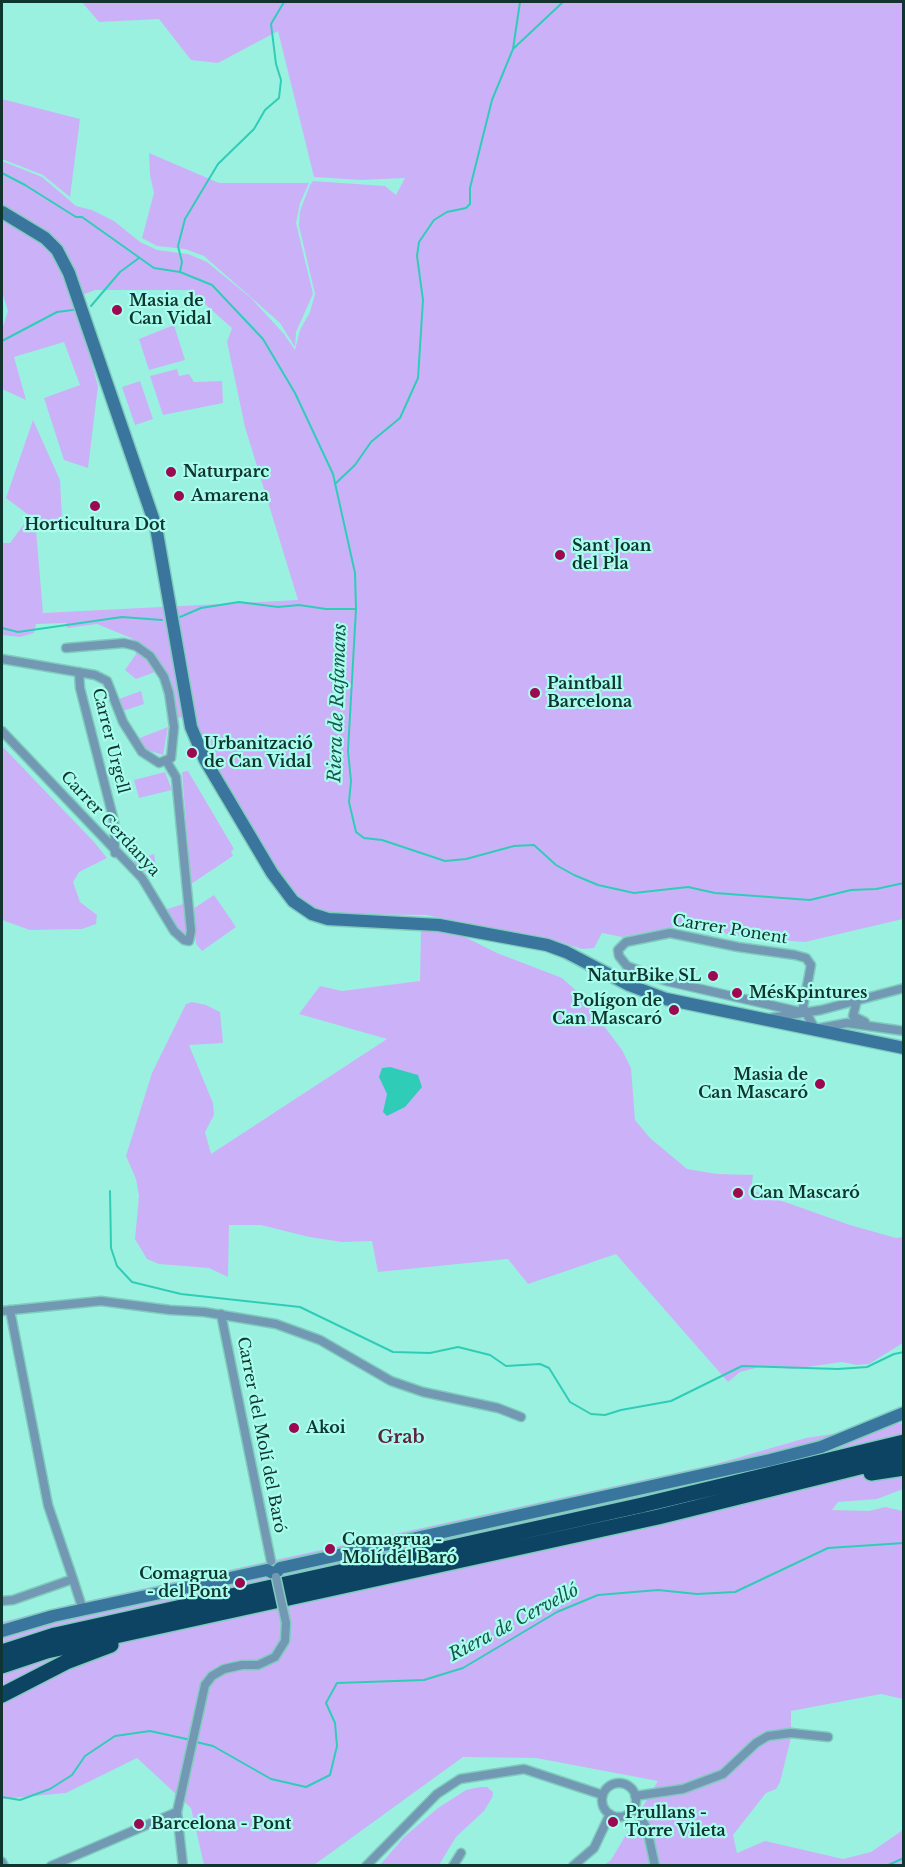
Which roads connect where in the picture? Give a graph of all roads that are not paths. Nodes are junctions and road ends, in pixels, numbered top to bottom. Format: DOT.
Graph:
graph roads {
  1 [pos="2,212"];
  2 [pos="66,648"];
  3 [pos="2,659"];
  4 [pos="79,672"];
  5 [pos="190,722"];
  6 [pos="174,723"];
  7 [pos="2,731"];
  8 [pos="174,739"];
  9 [pos="167,762"];
  10 [pos="115,853"];
  11 [pos="903,988"];
  12 [pos="856,1000"];
  13 [pos="805,1013"];
  14 [pos="762,1019"];
  15 [pos="870,1024"];
  16 [pos="815,1029"];
  17 [pos="903,1031"];
  18 [pos="903,1048"];
  19 [pos="6,1311"];
  20 [pos="221,1314"];
  21 [pos="903,1413"];
  22 [pos="521,1417"];
  23 [pos="903,1442"];
  24 [pos="903,1455"];
  25 [pos="903,1468"];
  26 [pos="797,1483"];
  27 [pos="274,1570"];
  28 [pos="73,1579"];
  29 [pos="2,1601"];
  30 [pos="83,1610"];
  31 [pos="173,1622"];
  32 [pos="2,1631"];
  33 [pos="2,1652"];
  34 [pos="2,1666"];
  35 [pos="2,1695"];
  36 [pos="828,1737"];
  37 [pos="603,1795"];
  38 [pos="635,1796"];
  39 [pos="634,1806"];
  40 [pos="177,1812"];
  41 [pos="610,1814"];
  42 [pos="461,1853"];
  43 [pos="2,1862"];
  44 [pos="4,1866"];
  45 [pos="51,1866"];
  46 [pos="183,1866"];
  47 [pos="366,1866"];
  48 [pos="453,1866"];
  49 [pos="573,1866"];
  50 [pos="655,1866"];
  1 -- 5 [label="main road"];
  2 -- 6 [label="street"];
  3 -- 4 [label="street"];
  4 -- 9 [label="street"];
  4 -- 10 [label="street, Carrer Urgell"];
  5 -- 6 [label="street"];
  5 -- 8 [label="street"];
  5 -- 14 [label="main road"];
  6 -- 8 [label="street"];
  7 -- 10 [label="street, Carrer Cerdanya"];
  8 -- 9 [label="street"];
  9 -- 10 [label="street, Carrer Cerdanya"];
  11 -- 12 [label="street, Carrer Ponent"];
  12 -- 13 [label="street, Carrer Ponent"];
  12 -- 15 [label="street"];
  13 -- 13 [label="street, Carrer Ponent"];
  13 -- 14 [label="street, Carrer Ponent"];
  13 -- 16 [label="street"];
  14 -- 16 [label="main road"];
  15 -- 16 [label="street"];
  15 -- 17 [label="street"];
  16 -- 18 [label="main road"];
  19 -- 20 [label="street"];
  19 -- 28 [label="street"];
  20 -- 22 [label="street"];
  20 -- 27 [label="street, Carrer del Molí del Baró"];
  21 -- 27 [label="main road"];
  23 -- 33 [label="highway"];
  24 -- 26 [label="highway"];
  25 -- 26 [label="highway"];
  26 -- 31 [label="highway"];
  27 -- 30 [label="main road"];
  27 -- 40 [label="street, Carrer del Molí del Baró, bridge"];
  28 -- 29 [label="street"];
  28 -- 30 [label="street"];
  30 -- 32 [label="main road"];
  31 -- 34 [label="highway"];
  31 -- 35 [label="highway"];
  36 -- 38 [label="street"];
  37 -- 38 [label="street"];
  37 -- 41 [label="street"];
  37 -- 47 [label="street"];
  38 -- 39 [label="street"];
  39 -- 41 [label="street"];
  39 -- 50 [label="street"];
  40 -- 45 [label="street"];
  40 -- 46 [label="street"];
  41 -- 49 [label="street"];
  42 -- 48 [label="street"];
  43 -- 44 [label="street"];
}
